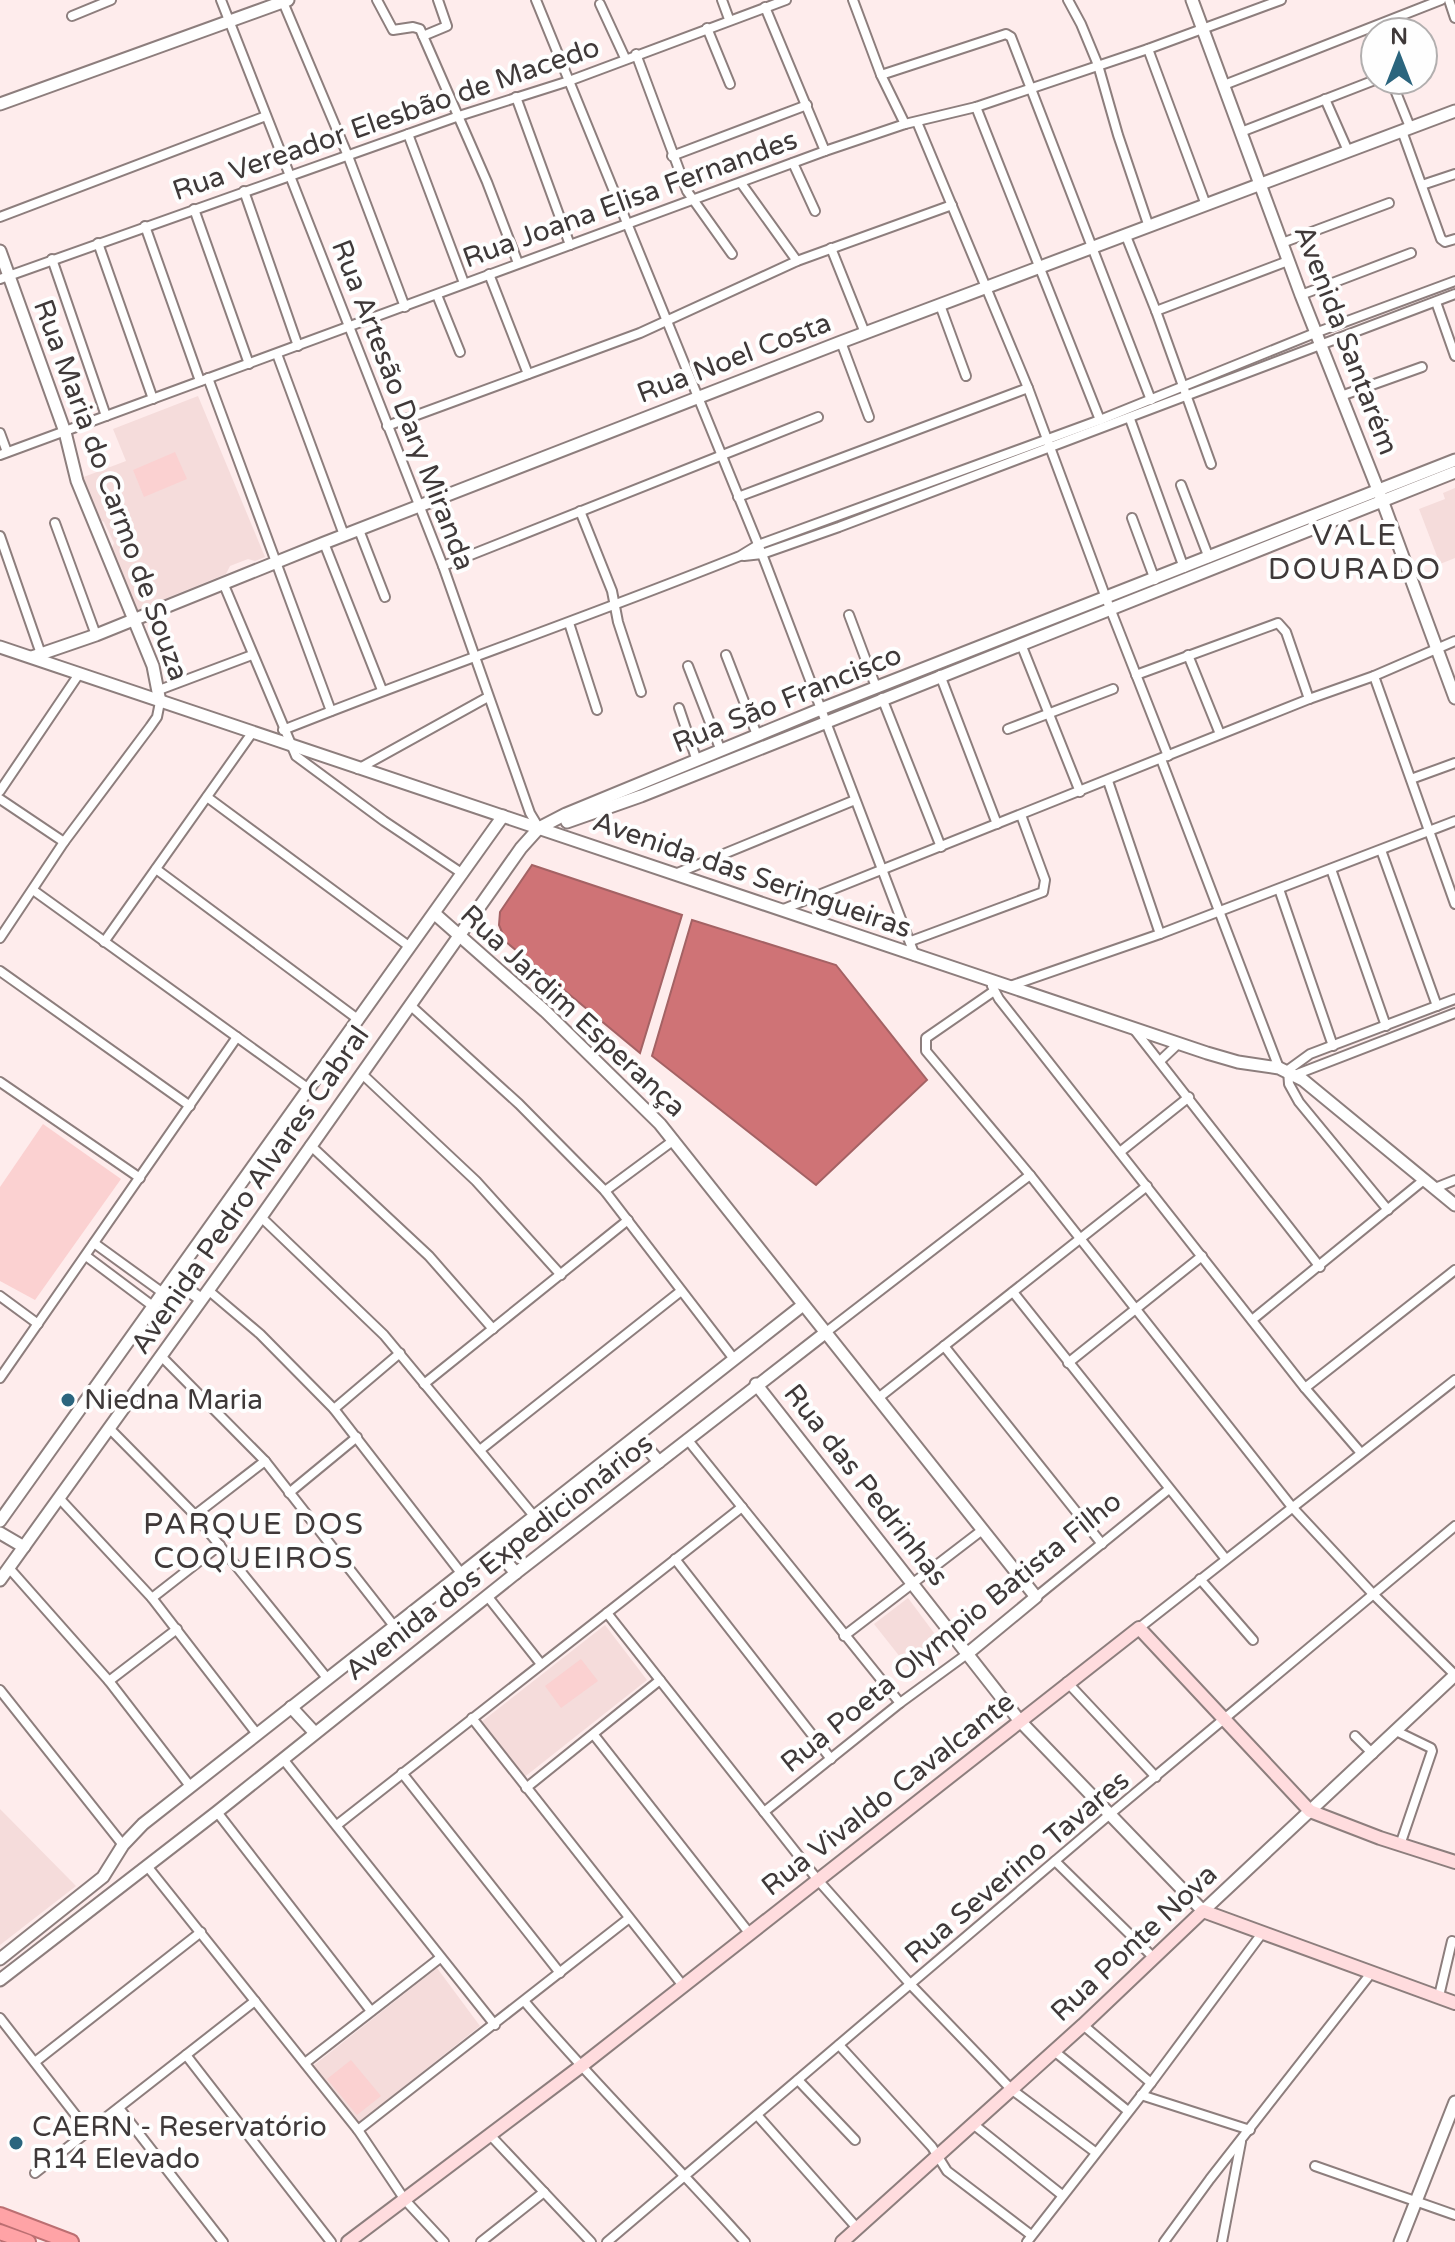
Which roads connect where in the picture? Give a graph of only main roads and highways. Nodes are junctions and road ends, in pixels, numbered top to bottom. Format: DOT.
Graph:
graph roads {
  1 [pos="1455,1862"];
  2 [pos="1455,2003"];
  3 [pos="0,2215"];
  4 [pos="0,2232"];
  5 [pos="28,2242"];
  6 [pos="71,2242"];
  7 [pos="348,2242"];
  8 [pos="842,2242"];
  1 -- 7 [label="main road, Rua Vivaldo Cavalcante"];
  2 -- 8 [label="main road, Rua Ponte Nova"];
  3 -- 6 [label="highway"];
  4 -- 5 [label="highway"];
}
